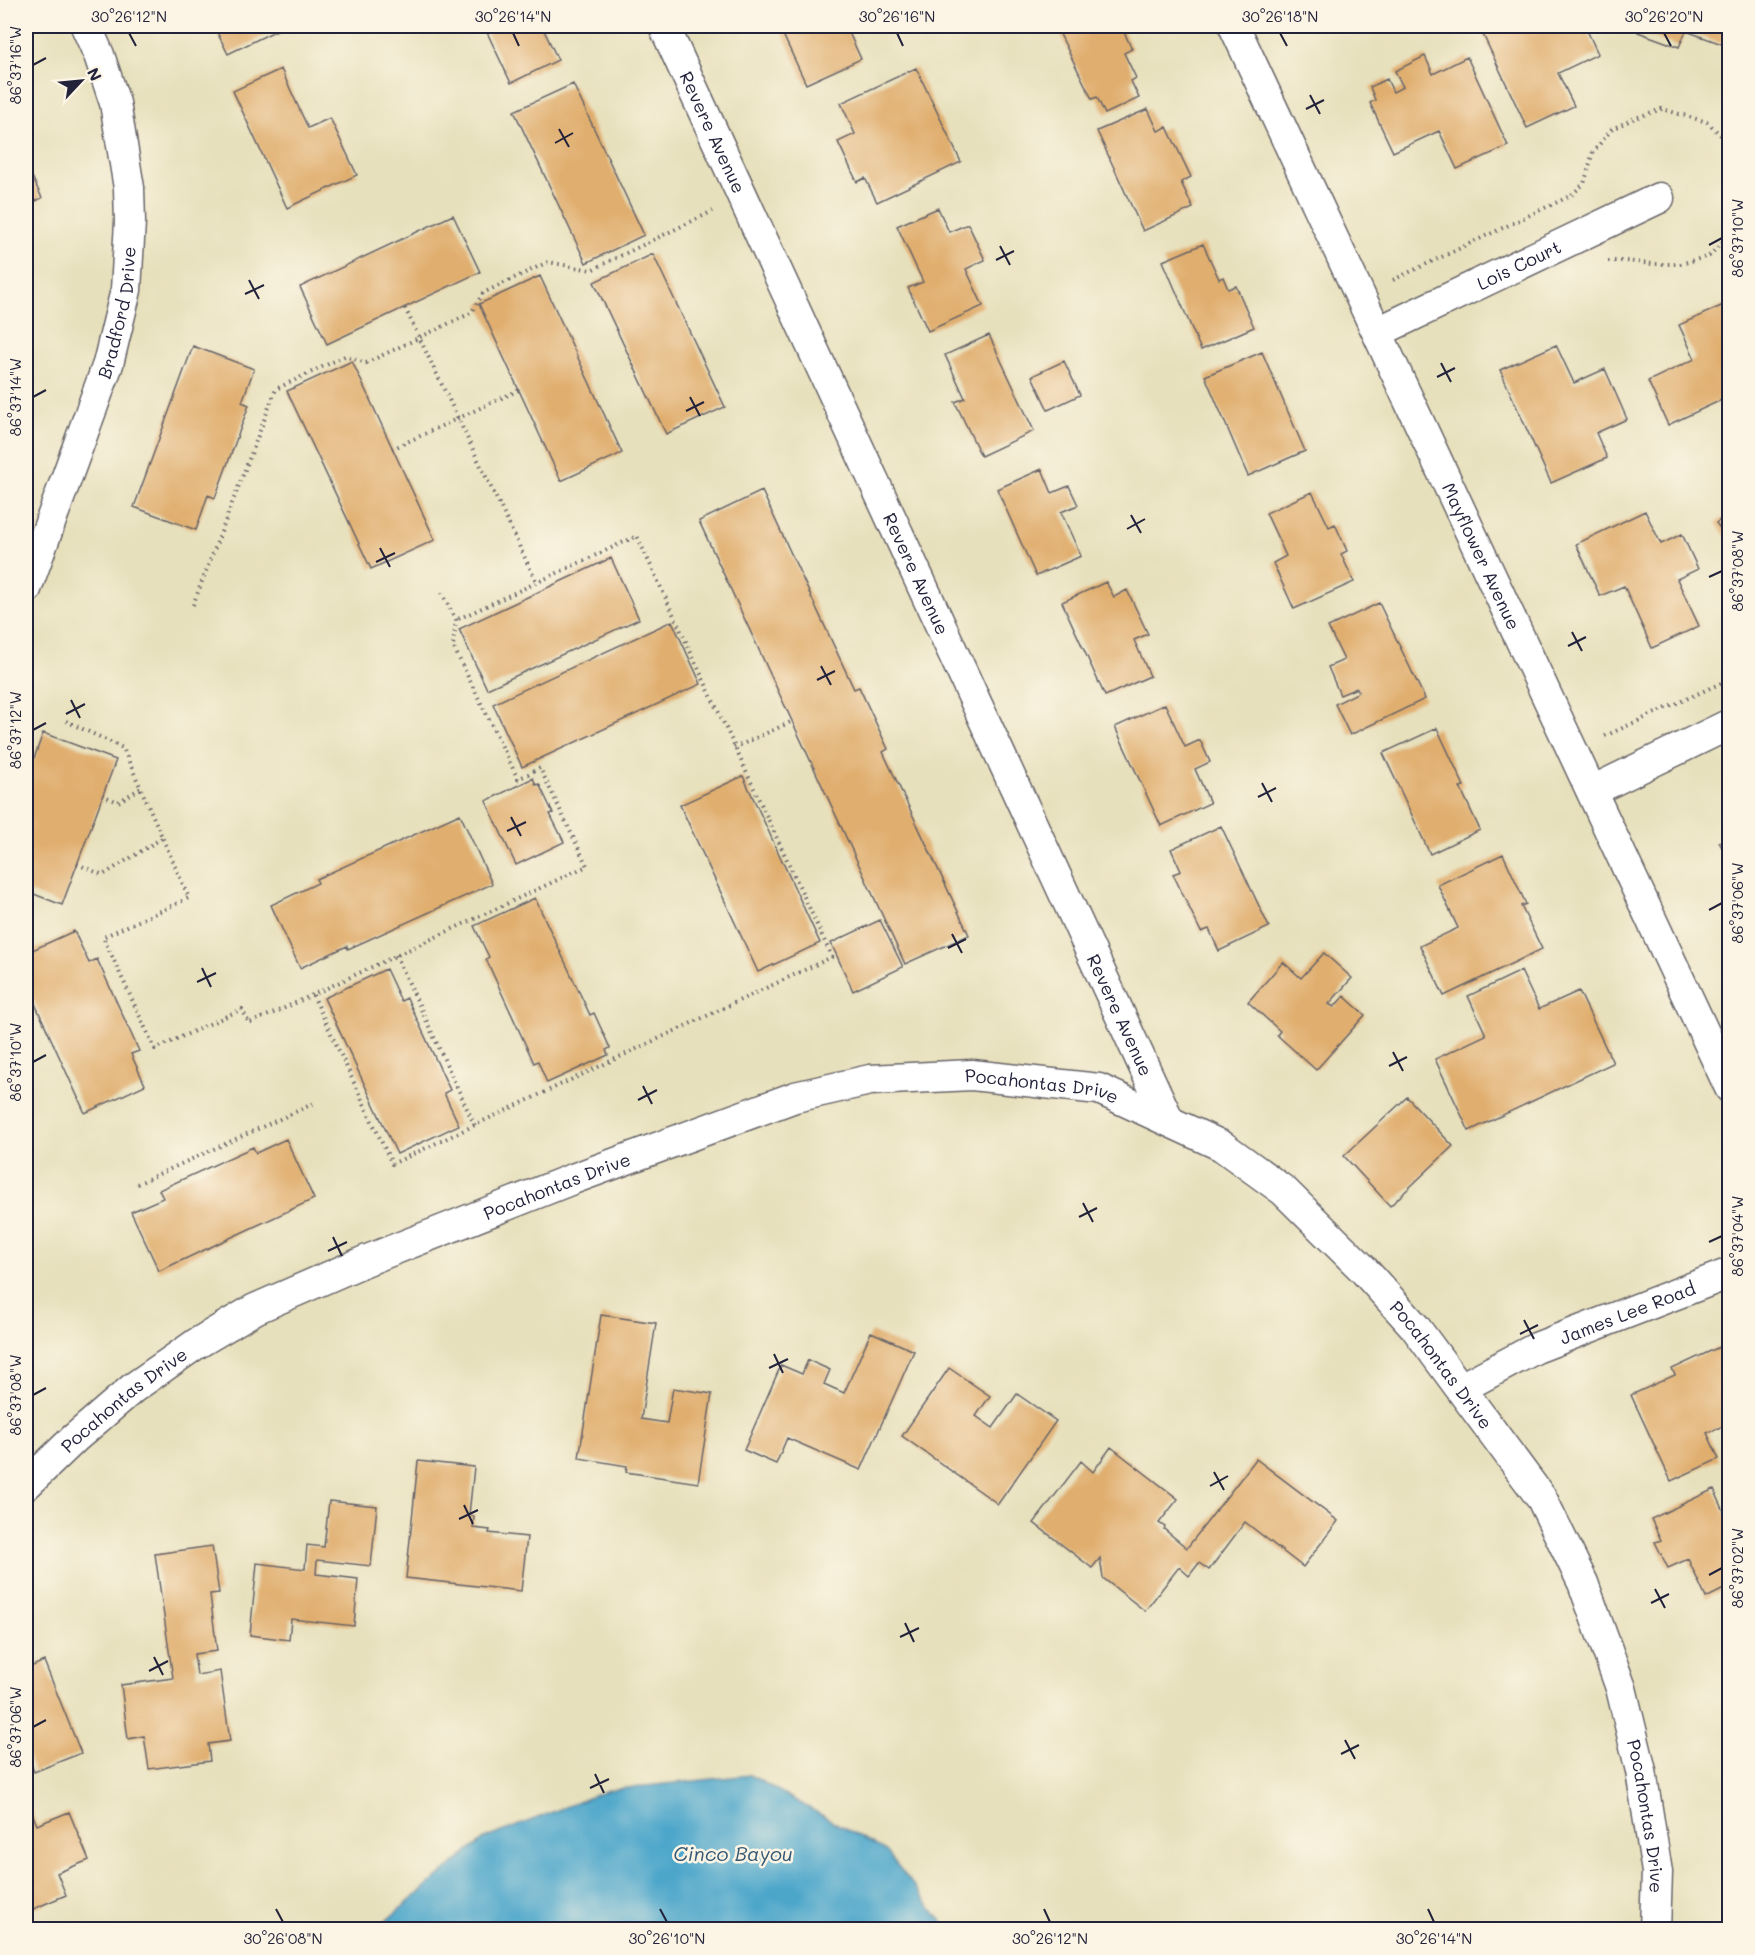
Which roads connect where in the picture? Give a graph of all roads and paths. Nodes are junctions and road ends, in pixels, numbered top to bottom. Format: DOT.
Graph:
graph roads {
  1 [pos="86,26"];
  2 [pos="664,26"];
  3 [pos="1234,26"];
  4 [pos="1730,144"];
  5 [pos="743,196"];
  6 [pos="1659,198"];
  7 [pos="1730,236"];
  8 [pos="1606,261"];
  9 [pos="1393,280"];
  10 [pos="405,308"];
  11 [pos="1378,332"];
  12 [pos="419,337"];
  13 [pos="519,390"];
  14 [pos="458,418"];
  15 [pos="392,449"];
  16 [pos="537,582"];
  17 [pos="26,589"];
  18 [pos="442,593"];
  19 [pos="193,605"];
  20 [pos="456,620"];
  21 [pos="1730,679"];
  22 [pos="66,721"];
  23 [pos="793,721"];
  24 [pos="1730,724"];
  25 [pos="1605,736"];
  26 [pos="734,748"];
  27 [pos="141,788"];
  28 [pos="1592,791"];
  29 [pos="102,795"];
  30 [pos="162,838"];
  31 [pos="77,864"];
  32 [pos="396,955"];
  33 [pos="312,995"];
  34 [pos="1730,1088"];
  35 [pos="317,1102"];
  36 [pos="1169,1121"];
  37 [pos="475,1126"];
  38 [pos="137,1185"];
  39 [pos="1730,1273"];
  40 [pos="1461,1388"];
  41 [pos="26,1485"];
  42 [pos="1655,1929"];
  1 -- 17 [label="street, Bradford Drive"];
  2 -- 5 [label="street, Revere Avenue"];
  3 -- 11 [label="street, Mayflower Avenue"];
  4 -- 9 [label="path"];
  5 -- 12 [label="path"];
  5 -- 36 [label="street, Revere Avenue"];
  6 -- 11 [label="street, Lois Court"];
  7 -- 8 [label="path"];
  10 -- 12 [label="path"];
  11 -- 28 [label="street, Mayflower Avenue"];
  12 -- 14 [label="path"];
  12 -- 19 [label="path"];
  13 -- 14 [label="path"];
  14 -- 15 [label="path"];
  14 -- 16 [label="path"];
  16 -- 20 [label="path"];
  16 -- 26 [label="path"];
  18 -- 20 [label="path"];
  20 -- 32 [label="path"];
  21 -- 25 [label="path"];
  22 -- 27 [label="path"];
  23 -- 26 [label="path"];
  24 -- 28 [label="street"];
  26 -- 37 [label="path"];
  27 -- 29 [label="path"];
  27 -- 30 [label="path"];
  28 -- 34 [label="street, Mayflower Avenue"];
  30 -- 31 [label="path"];
  30 -- 33 [label="path"];
  32 -- 33 [label="path"];
  32 -- 37 [label="path"];
  33 -- 37 [label="path"];
  35 -- 38 [label="path"];
  36 -- 40 [label="street, Pocahontas Drive"];
  36 -- 41 [label="street, Pocahontas Drive"];
  39 -- 40 [label="street, James Lee Road"];
  40 -- 42 [label="street, Pocahontas Drive"];
}
